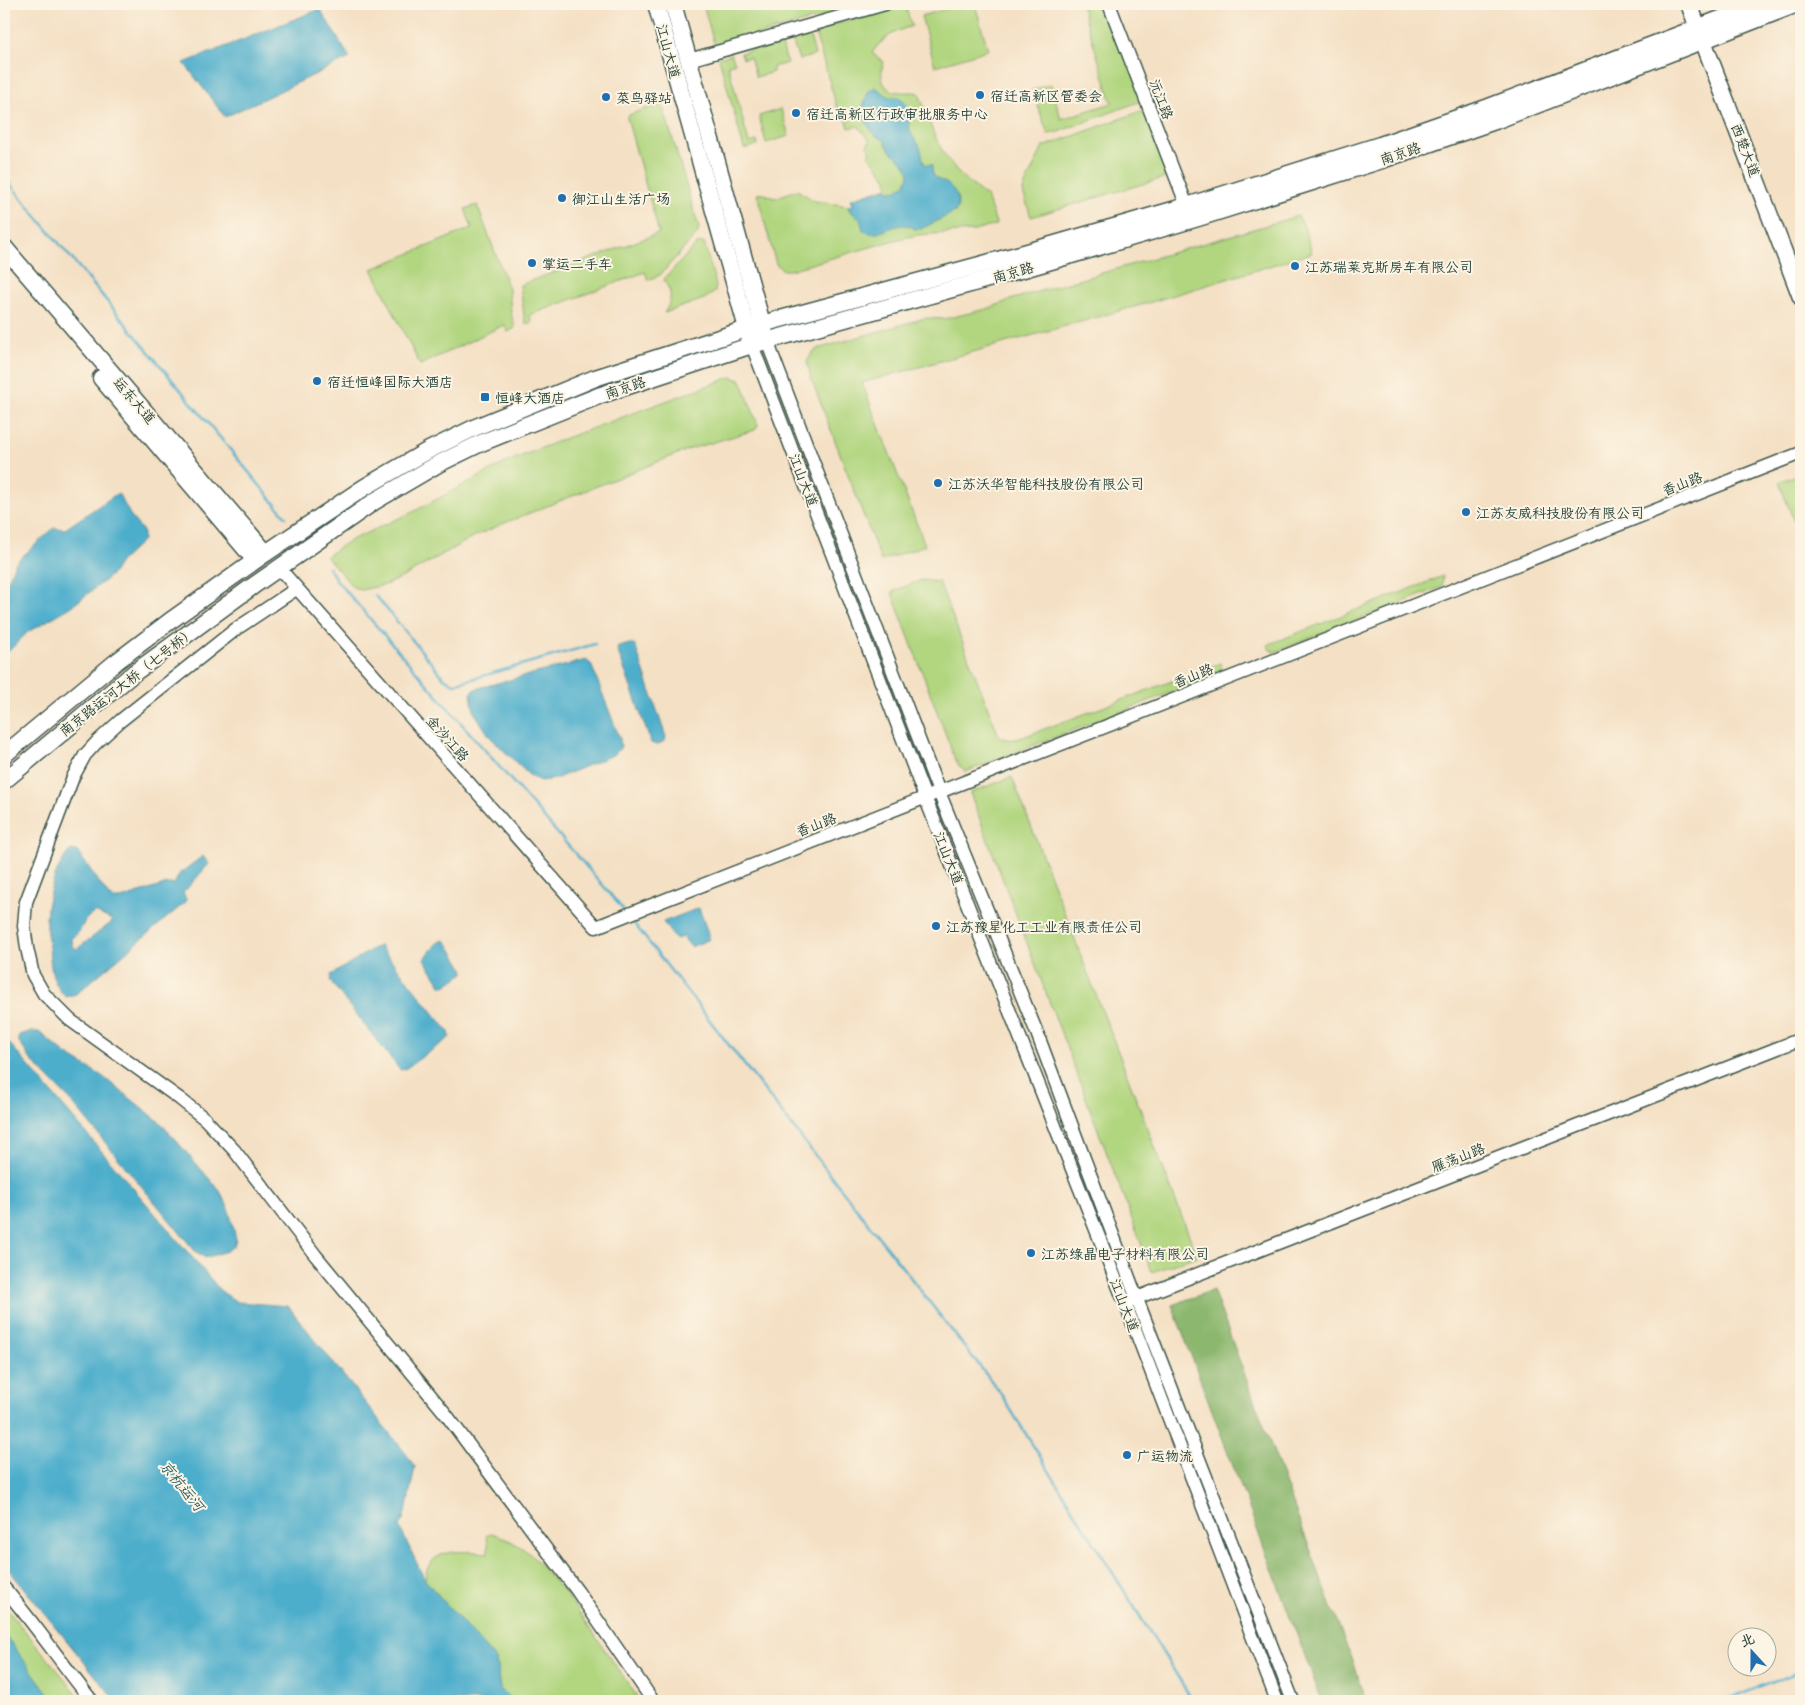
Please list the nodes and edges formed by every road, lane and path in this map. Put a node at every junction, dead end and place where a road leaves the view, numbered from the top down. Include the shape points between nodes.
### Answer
1 (656, 4) edge
2 (673, 4) edge
3 (885, 4) edge
4 (1109, 4) edge
5 (1689, 4) edge
6 (1760, 4) edge
7 (1797, 4) edge
8 (1701, 34) junction
9 (689, 60) junction
10 (1188, 206) junction
11 (4, 247) edge
12 (4, 262) edge
13 (1801, 297) edge
14 (762, 324) junction
15 (746, 329) junction
16 (759, 343) junction
17 (1801, 453) edge
18 (261, 557) junction
19 (279, 568) junction
20 (239, 572) joint
21 (253, 586) joint
22 (296, 589) junction
23 (4, 756) edge
24 (4, 780) edge
25 (939, 792) junction
26 (925, 797) junction
27 (596, 927) joint
28 (1801, 1039) edge
29 (1131, 1301) junction
30 (4, 1588) edge
31 (92, 1701) edge
32 (653, 1701) edge
33 (1277, 1701) edge
34 (1293, 1701) edge

1 - 15 main road, 江山大道
2 - 9 main road, 江山大道
3 - 9 street
4 - 10 street, 沅江路
5 - 8 main road, 西楚大道
6 - 8 main road, 南京路
7 - 8 main road, 南京路
8 - 10 main road, 南京路 via 1380,145
8 - 13 main road, 西楚大道
8 - 16 main road, 南京路 via 1495,121 1382,160 1027,268
9 - 14 main road, 江山大道
10 - 14 main road, 南京路
11 - 18 main road, 运东大道
12 - 18 main road, 运东大道
14 - 15 main road, 南京路
14 - 16 main road, 江山大道
15 - 16 main road, 江山大道
15 - 18 main road, 南京路 via 595,378 476,426 365,487
16 - 19 main road, 南京路 via 601,394 481,443 375,501
16 - 25 street, 江山大道
16 - 26 street, 江山大道
17 - 25 street, 香山路
18 - 20 main road, 南京路
19 - 21 main road, 南京路
19 - 22 street, 金沙江路
20 - 23 main road, 南京路运河大桥（七号桥） via 132,650
21 - 24 main road, 南京路运河大桥（七号桥） via 134,673
22 - 27 street, 金沙江路
22 - 32 street via 236,629 120,721 86,755 73,777 26,902 24,926 33,975 44,994 70,1020 180,1099 205,1119 234,1150 445,1413 578,1592
25 - 26 street, 香山路
25 - 29 street, 江山大道 via 1036,1033
26 - 27 street, 香山路
26 - 29 street, 江山大道
28 - 29 street, 雁荡山路
29 - 33 street, 江山大道
29 - 34 street, 江山大道
30 - 31 street

